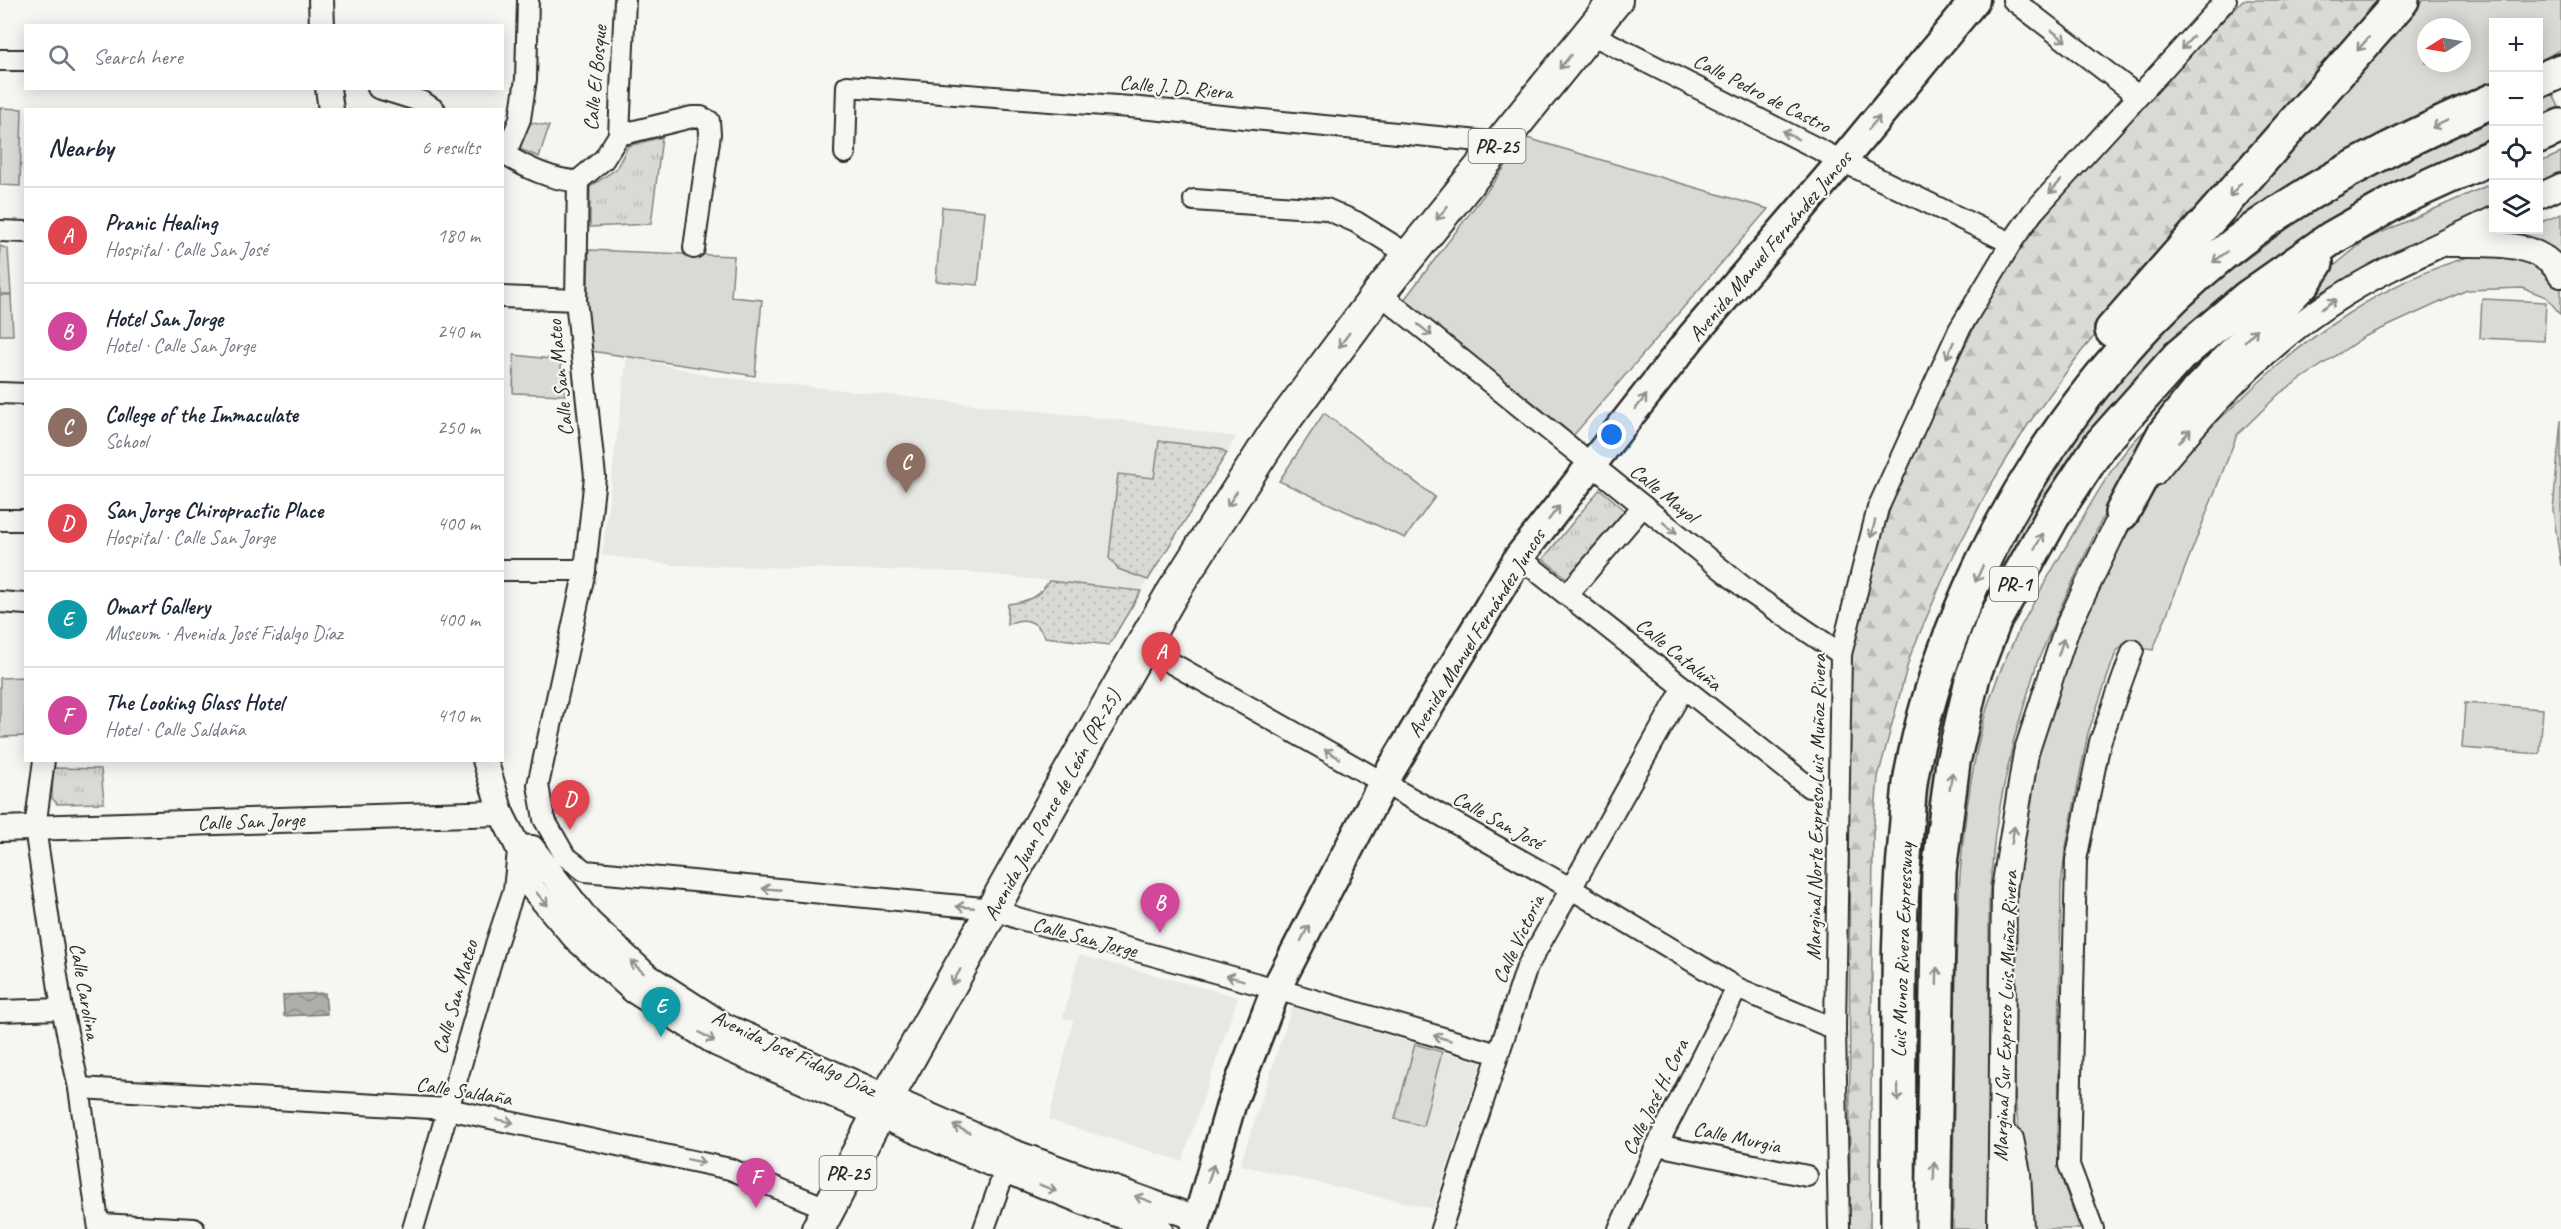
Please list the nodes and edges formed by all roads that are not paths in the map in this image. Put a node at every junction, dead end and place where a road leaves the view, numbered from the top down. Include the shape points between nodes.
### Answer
1 (321, 0) edge
2 (528, 0) edge
3 (625, 0) edge
4 (1616, 0) edge
5 (1975, 0) edge
6 (2013, 0) edge
7 (2226, 0) edge
8 (2402, 0) edge
9 (322, 24) edge
10 (1588, 33) junction
11 (0, 60) edge
12 (24, 60) edge
13 (328, 90) edge
14 (384, 90) edge
15 (2138, 96) junction
16 (2489, 102) edge
17 (331, 108) edge
18 (432, 108) edge
19 (619, 135) junction
20 (1500, 142) junction
21 (845, 153) dead end
22 (504, 154) edge
23 (2489, 158) edge
24 (1842, 161) junction
25 (578, 181) junction
26 (2561, 186) edge
27 (2543, 195) edge
28 (1194, 200) dead end
29 (2489, 221) edge
30 (0, 231) edge
31 (24, 238) edge
32 (2332, 238) junction
33 (2011, 243) junction
34 (2444, 244) junction
35 (694, 248) dead end
36 (1408, 255) junction
37 (2561, 275) edge
38 (1379, 293) junction
39 (504, 297) edge
40 (576, 300) junction
41 (0, 393) edge
42 (24, 394) edge
43 (1592, 464) junction
44 (2024, 484) junction
45 (1643, 506) junction
46 (2122, 513) junction
47 (24, 519) edge
48 (0, 520) edge
49 (1519, 557) junction
50 (504, 570) edge
51 (585, 570) junction
52 (1568, 594) junction
53 (0, 602) edge
54 (24, 604) edge
55 (1141, 646) junction
56 (2133, 650) dead end
57 (1841, 654) junction
58 (1683, 689) junction
59 (44, 762) edge
60 (486, 762) edge
61 (1383, 783) junction
62 (1809, 787) dead end
63 (501, 813) junction
64 (544, 819) joint
65 (35, 828) junction
66 (0, 829) edge
67 (518, 847) junction
68 (1570, 888) junction
69 (994, 909) junction
70 (1737, 988) junction
71 (1276, 989) junction
72 (62, 1009) junction
73 (0, 1011) edge
74 (1835, 1029) junction
75 (1498, 1054) junction
76 (79, 1088) junction
77 (2001, 1099) junction
78 (883, 1106) junction
79 (448, 1109) junction
80 (1657, 1145) junction
81 (1005, 1170) junction
82 (1807, 1176) dead end
83 (824, 1219) edge
84 (1196, 1224) edge
85 (100, 1227) edge
86 (194, 1229) edge
87 (413, 1229) edge
88 (984, 1229) edge
89 (1160, 1229) edge
90 (1441, 1229) edge
91 (1619, 1229) edge
92 (1839, 1229) edge
93 (1898, 1229) edge
94 (1933, 1229) edge
95 (2000, 1229) edge
96 (2021, 1229) edge
97 (2092, 1229) edge

1 - 9 street
2 - 22 street via 526,79 520,118
3 - 19 street, Calle El Bosque
4 - 10 main road, PR-25
24 -> 5 main road, Avenida Manuel Fernández Juncos
6 -> 15 street
7 -> 15 street, Marginal Norte Expreso Luis Muñoz Rivera
8 -> 44 highway via 2107,336 2046,415 2030,445
10 -> 20 main road, PR-25
24 -> 10 street, Calle Pedro de Castro
11 - 12 street
13 - 17 street
14 - 18 street
15 -> 33 street, Marginal Norte Expreso Luis Muñoz Rivera via 2032,212
16 -> 44 highway, Luis Munoz Rivera Expressway / PR-1 via 2354,166 2276,214 2210,264 2139,332 2097,380
19 - 25 street, Calle El Bosque via 604,159
19 - 35 street via 692,117 709,122
20 - 21 street, Calle J. D. Riera via 1130,107 847,86
20 -> 36 main road, PR-25
22 - 25 street via 564,181
23 - 32 highway, Luis Munoz Rivera Expressway / PR-1 via 2404,197
24 - 33 street, Calle Pedro de Castro
43 -> 24 main road, Avenida Manuel Fernández Juncos via 1693,335
25 - 40 street, Calle San Mateo
26 - 27 street
28 - 36 street via 1326,209 1356,222
29 - 34 street, Marginal Sur Expreso Luis Muñoz Rivera
30 - 31 street
46 -> 32 highway via 2170,425 2204,384 2305,280
94 -> 32 highway, Luis Munoz Rivera Expressway / PR-1 via 1939,872 1956,751 1973,676 1994,621 2059,507 2100,445 2141,398 2179,356 2247,298
33 -> 57 street, Marginal Norte Expreso Luis Muñoz Rivera via 1959,330 1878,508
34 - 37 street via 2514,245 2553,263
46 -> 34 street, Marginal Sur Expreso Luis Muñoz Rivera via 2198,420 2245,370 2345,293
36 - 38 main road, PR-25
38 -> 43 street, Calle Mayol
38 -> 55 main road, Avenida Juan Ponce de León (PR-25) / PR-25 via 1275,433
39 - 40 street
40 - 51 street, Calle San Mateo via 595,477
41 - 42 street
43 - 45 street, Calle Mayol
49 -> 43 main road, Avenida Manuel Fernández Juncos
44 -> 93 highway, Luis Munoz Rivera Expressway / PR-1 via 1958,618 1932,689 1911,778 1900,900
45 - 52 street
45 -> 57 street, Calle Mayol via 1751,593
77 -> 46 street, Marginal Sur Expreso Luis Muñoz Rivera via 2004,889 2026,753 2067,628
47 - 48 street
49 - 52 street, Calle Cataluña
49 - 61 main road, Avenida Manuel Fernández Juncos
50 - 51 street
51 - 64 street, Calle San Mateo via 538,785
52 - 58 street, Calle Cataluña
53 - 54 street
61 -> 55 street, Calle San José
55 - 69 main road, Avenida Juan Ponce de León (PR-25) / PR-25
56 - 97 street via 2100,742 2076,860 2069,1165
57 - 74 street, Marginal Norte Expreso Luis Muñoz Rivera
58 - 62 street, Calle Cataluña
58 - 68 street, Calle Victoria
59 - 65 street, Calle Carolina
60 - 63 street, Avenida José Fidalgo Díaz
61 - 68 street, Calle San José
71 -> 61 main road, Avenida Manuel Fernández Juncos
63 - 65 street, Calle San Jorge
63 - 67 street, Avenida José Fidalgo Díaz
69 -> 64 street, Calle San Jorge via 585,872 565,856
65 - 66 street, Calle San Jorge
65 - 72 street, Calle Carolina
67 - 78 street, Avenida José Fidalgo Díaz via 533,889 575,938 634,991 717,1044
67 - 79 street, Calle San Mateo via 514,890
68 - 70 street, Calle San José
68 - 75 street, Calle Victoria via 1527,967
71 -> 69 street, Calle San Jorge
69 -> 78 main road, Avenida Juan Ponce de León (PR-25) / PR-25
70 - 74 street, Calle San José
70 - 80 street, Calle José H. Cora
75 -> 71 street, Calle San Jorge
84 -> 71 main road, Avenida Manuel Fernández Juncos via 1231,1105
72 - 73 street
72 - 76 street, Calle Carolina
74 - 92 street, Marginal Norte Expreso Luis Muñoz Rivera
75 - 90 street, Calle Victoria
76 - 79 street, Calle Saldaña
76 - 85 street, Calle Carolina
77 - 95 street, Marginal Sur Expreso Luis Muñoz Rivera
77 - 96 street via 2018,1173
78 - 81 street, Avenida José Fidalgo Díaz
78 - 83 main road, PR-25
84 -> 78 street, Avenida José Fidalgo Díaz
79 -> 83 street, Calle Saldaña via 730,1169
79 - 87 street, Calle San Mateo
80 - 82 street, Calle Murgia
80 - 91 street, Calle José H. Cora
81 - 88 street
81 -> 89 street, Avenida José Fidalgo Díaz
85 - 86 street

